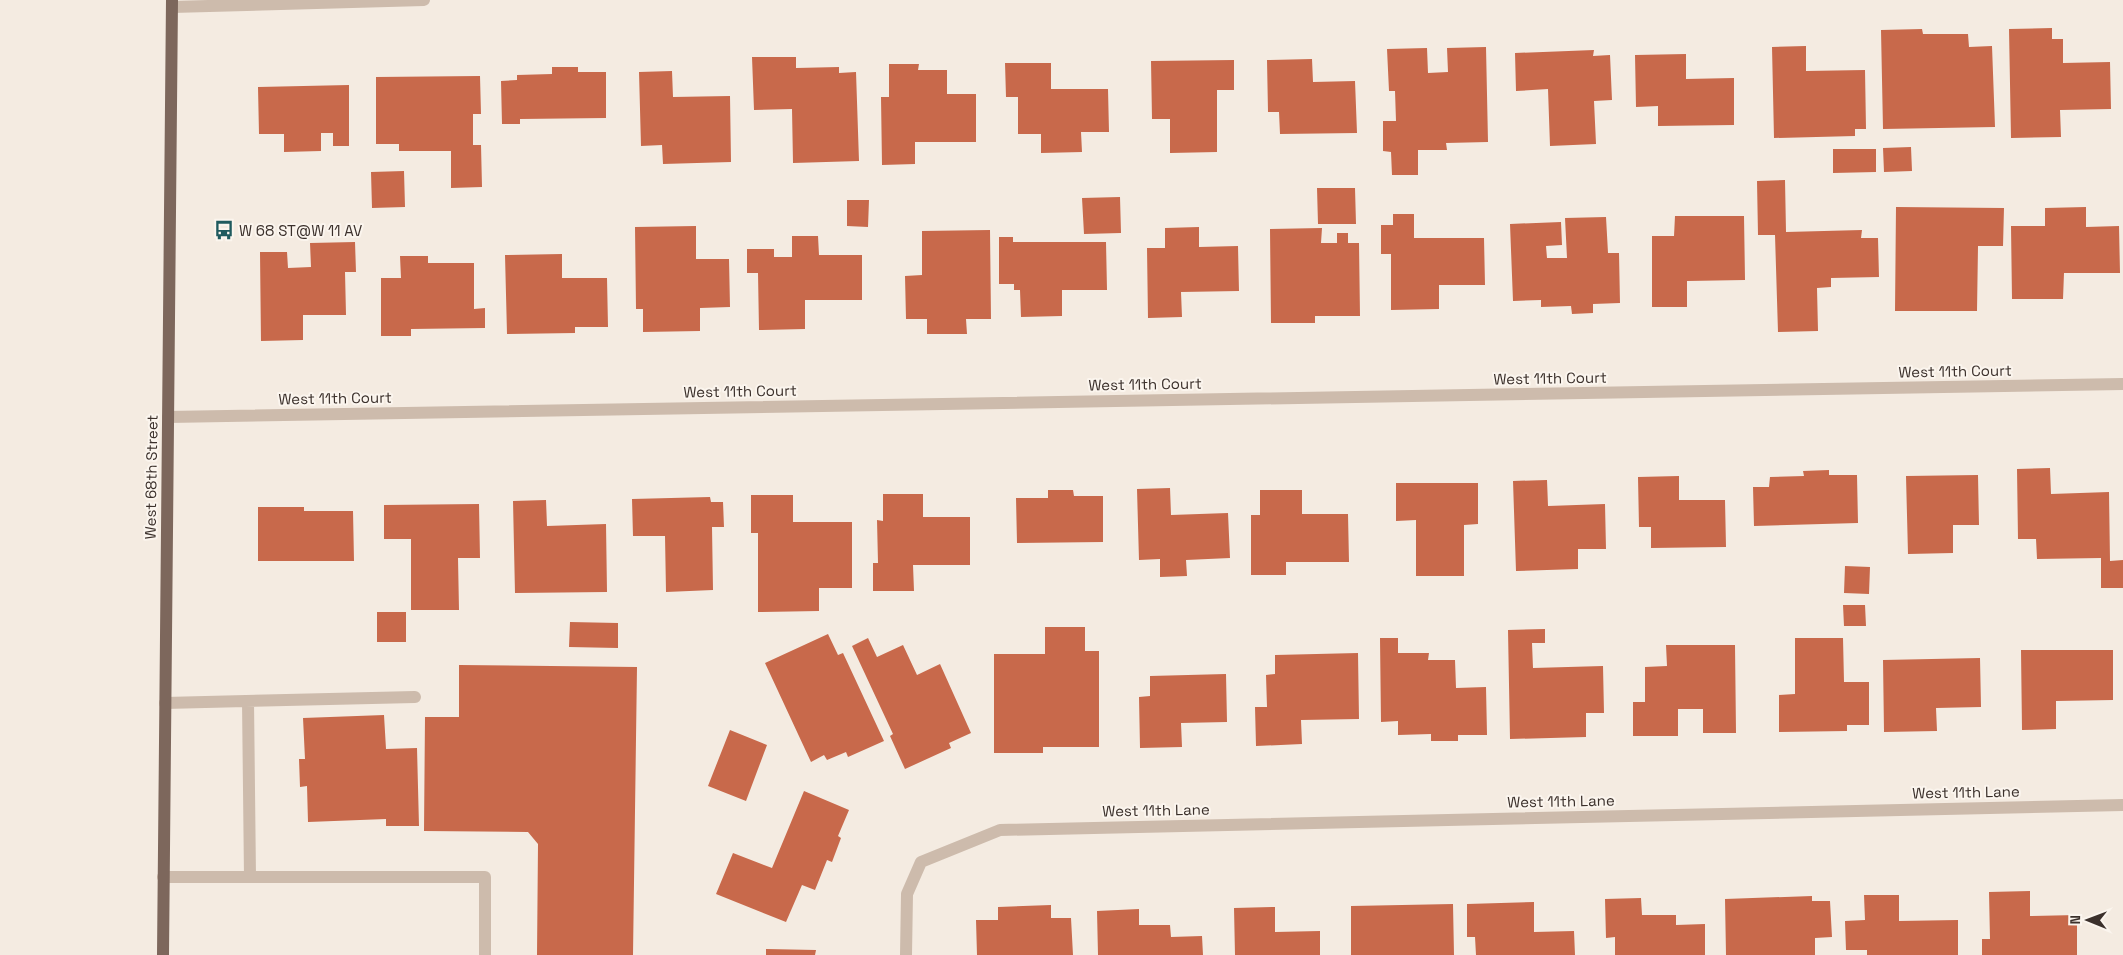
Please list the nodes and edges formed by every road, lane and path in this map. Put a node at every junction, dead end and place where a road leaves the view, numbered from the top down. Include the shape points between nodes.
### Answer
1 (424, 0) edge
2 (172, 4) edge
3 (2123, 384) edge
4 (168, 417) junction
5 (414, 696) dead end
6 (248, 701) junction
7 (165, 703) junction
8 (2123, 805) edge
9 (163, 877) junction
10 (250, 877) junction
11 (162, 955) edge
12 (485, 955) edge
13 (906, 955) edge

1 - 2 street
2 - 4 main road, West 68th Street
3 - 4 street, West 11th Court
4 - 7 main road, West 68th Street
5 - 6 street
6 - 7 street
6 - 10 street
7 - 9 main road, West 68th Street
8 - 13 street, West 11th Lane via 1000,830 921,862 906,894
9 - 10 street
9 - 11 main road, West 68th Street
10 - 12 street via 485,877

